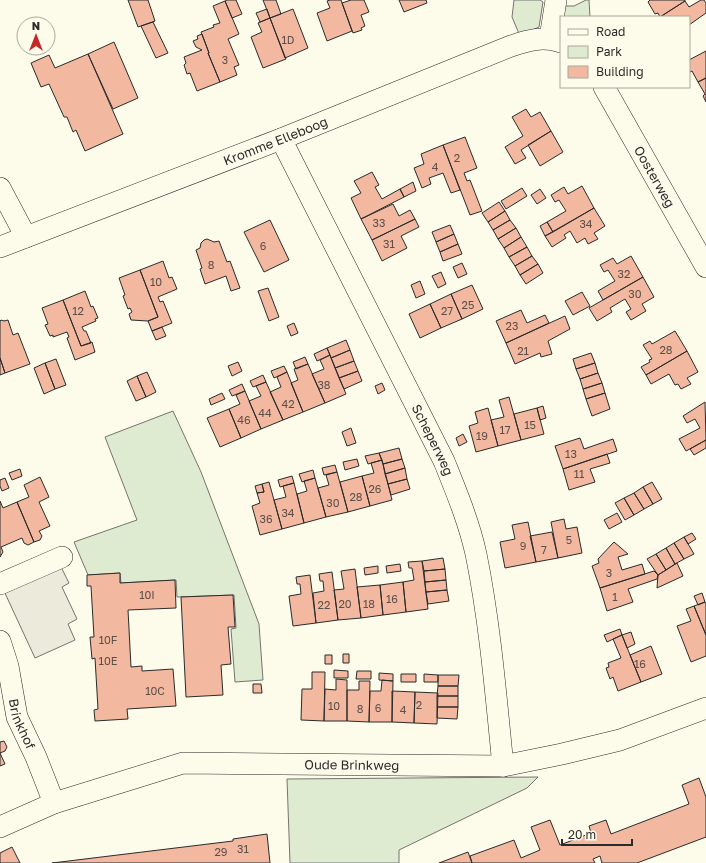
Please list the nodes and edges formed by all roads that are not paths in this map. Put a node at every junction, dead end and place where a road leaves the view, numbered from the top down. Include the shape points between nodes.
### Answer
1 (556, 0) edge
2 (556, 40) edge
3 (605, 88) edge
4 (281, 139) junction
5 (0, 188) edge
6 (26, 237) junction
7 (0, 247) edge
8 (706, 267) edge
9 (62, 557) dead end
10 (0, 584) edge
11 (0, 641) edge
12 (706, 708) edge
13 (503, 766) junction
14 (54, 803) junction
15 (0, 827) edge

1 - 2 street
2 - 4 street, Kromme Elleboog via 531,40 511,46
3 - 8 street, Oosterweg
4 - 6 street, Kromme Elleboog
4 - 13 street, Scheperweg via 444,461 463,509 476,553 488,627
5 - 6 street
6 - 7 street, Kromme Elleboog
9 - 10 street
11 - 14 street, Brinkhof via 8,666 17,717
12 - 13 street, Oude Brinkweg via 620,740
13 - 14 street, Oude Brinkweg via 182,763
14 - 15 street, Oude Brinkweg

